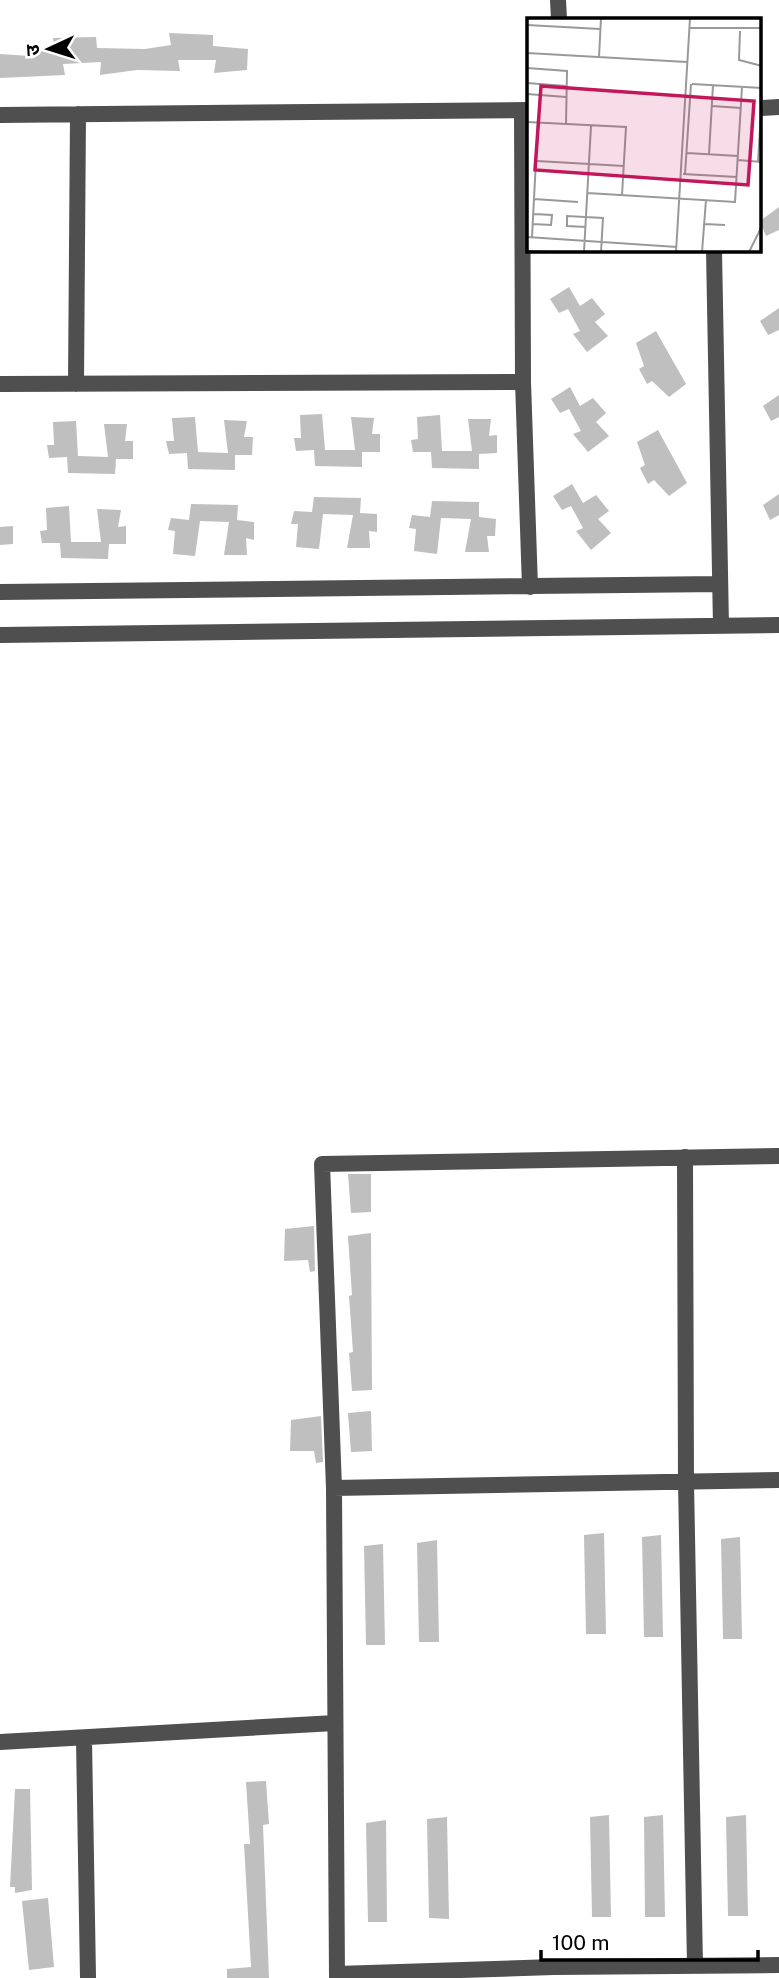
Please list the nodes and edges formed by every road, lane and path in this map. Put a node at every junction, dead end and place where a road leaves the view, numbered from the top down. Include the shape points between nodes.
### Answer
1 (558, 0) edge
2 (559, 18) edge
3 (525, 110) edge
4 (78, 114) junction
5 (0, 115) edge
6 (714, 252) edge
7 (523, 382) junction
8 (0, 384) edge
9 (76, 384) junction
10 (720, 584) junction
11 (530, 587) junction
12 (0, 592) edge
13 (779, 625) edge
14 (721, 626) junction
15 (0, 635) edge
16 (779, 1156) edge
17 (685, 1157) junction
18 (779, 1480) edge
19 (686, 1482) junction
20 (334, 1488) junction
21 (335, 1723) junction
22 (84, 1739) junction
23 (0, 1742) edge
24 (695, 1965) junction
25 (779, 1965) edge
26 (337, 1976) edge
27 (88, 1978) edge

1 - 2 street
3 - 4 street
3 - 7 street
4 - 5 street
4 - 9 street
6 - 10 street
7 - 9 street
7 - 11 street
8 - 9 street
10 - 11 street
10 - 14 street
11 - 12 street
13 - 14 street
14 - 15 street
16 - 17 street
17 - 19 street
17 - 20 street via 322,1164
18 - 19 street
19 - 20 street
19 - 24 street
20 - 21 street
21 - 22 street
21 - 26 street
22 - 23 street
22 - 27 street
24 - 25 street
24 - 26 street

